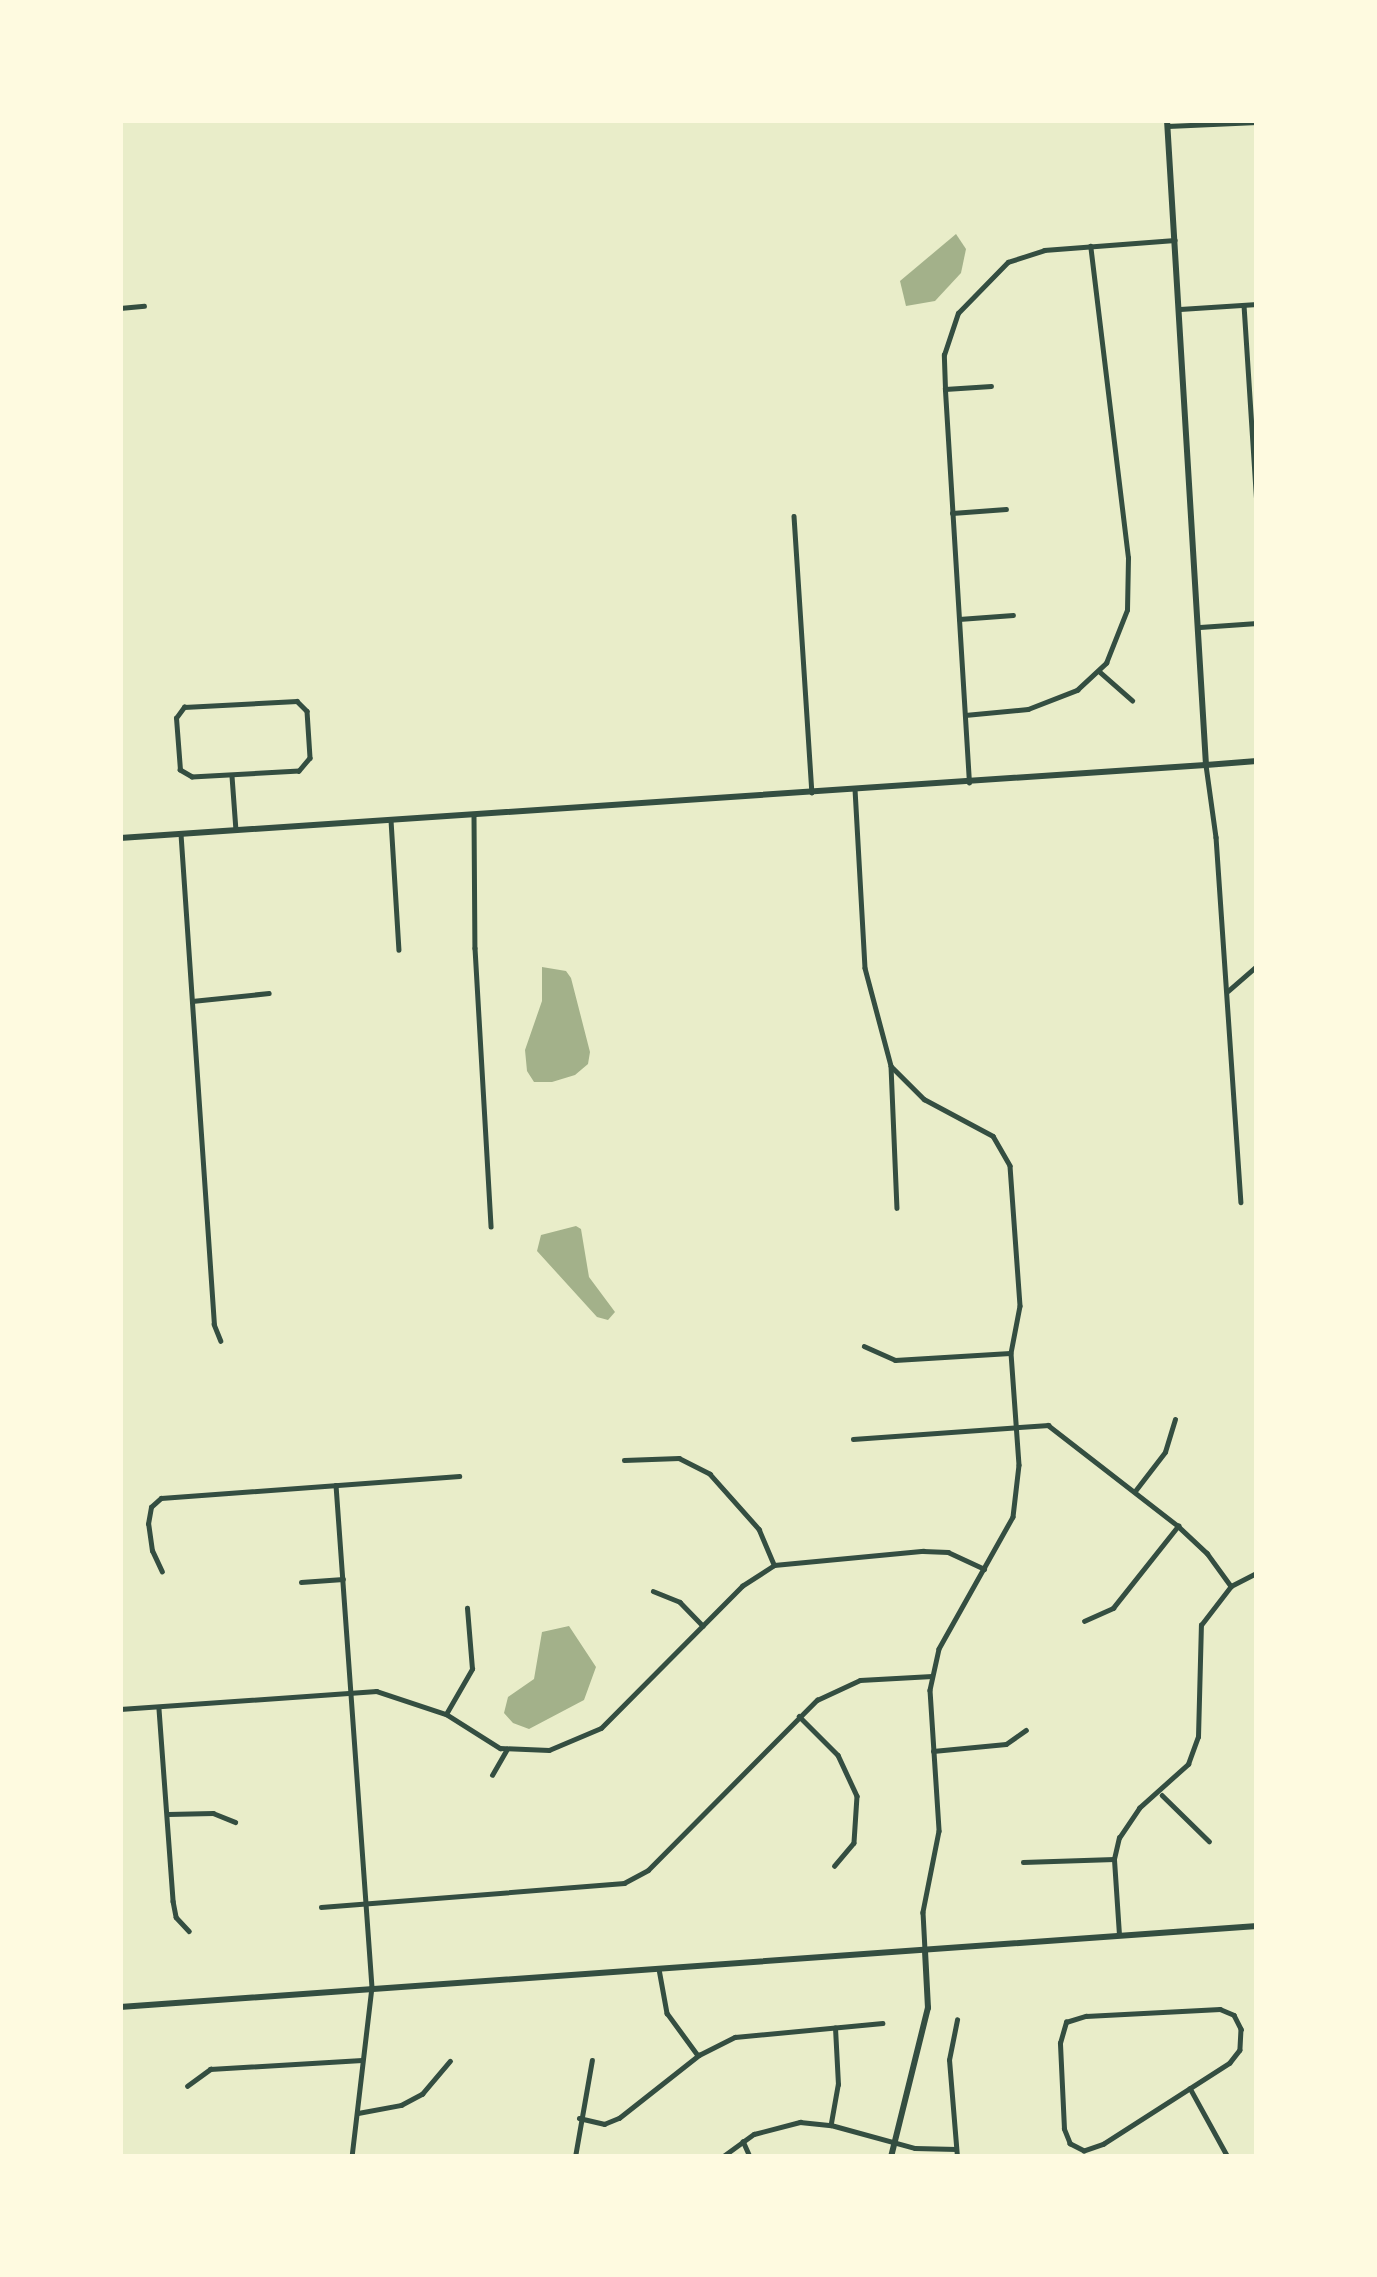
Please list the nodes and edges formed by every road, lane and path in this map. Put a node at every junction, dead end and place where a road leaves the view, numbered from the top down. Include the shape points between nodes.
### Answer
1 (1257, 122) edge
2 (1167, 123) edge
3 (1175, 239) junction
4 (1090, 246) junction
5 (1257, 304) edge
6 (1244, 305) junction
7 (144, 306) dead end
8 (120, 308) edge
9 (1180, 308) junction
10 (991, 386) dead end
11 (945, 389) junction
12 (1257, 504) edge
13 (1006, 508) dead end
14 (952, 513) junction
15 (794, 516) dead end
16 (1013, 615) dead end
17 (959, 619) junction
18 (1257, 623) edge
19 (1199, 627) junction
20 (1100, 672) junction
21 (1132, 700) dead end
22 (965, 715) junction
23 (1257, 761) edge
24 (1206, 764) junction
25 (232, 776) junction
26 (969, 783) junction
27 (855, 789) junction
28 (812, 792) junction
29 (474, 815) junction
30 (391, 820) junction
31 (236, 830) junction
32 (181, 834) junction
33 (120, 838) edge
34 (399, 950) dead end
35 (1257, 966) edge
36 (1228, 991) junction
37 (269, 994) dead end
38 (192, 1001) junction
39 (891, 1066) junction
40 (1241, 1202) dead end
41 (896, 1208) dead end
42 (491, 1227) dead end
43 (221, 1341) dead end
44 (864, 1346) dead end
45 (1011, 1353) junction
46 (1175, 1419) dead end
47 (1016, 1426) junction
48 (853, 1438) dead end
49 (624, 1460) dead end
50 (460, 1476) dead end
51 (336, 1485) junction
52 (1135, 1491) junction
53 (1178, 1526) junction
54 (774, 1564) junction
55 (985, 1569) junction
56 (162, 1572) dead end
57 (1257, 1573) edge
58 (343, 1579) junction
59 (302, 1582) dead end
60 (1231, 1586) junction
61 (653, 1591) dead end
62 (467, 1608) dead end
63 (1084, 1621) dead end
64 (703, 1626) junction
65 (932, 1676) junction
66 (351, 1691) junction
67 (159, 1706) junction
68 (120, 1709) edge
69 (446, 1714) junction
70 (799, 1716) junction
71 (1026, 1730) dead end
72 (507, 1749) junction
73 (933, 1751) junction
74 (492, 1775) dead end
75 (1160, 1793) junction
76 (168, 1814) junction
77 (235, 1822) dead end
78 (1209, 1841) dead end
79 (1114, 1859) junction
80 (1023, 1862) dead end
81 (835, 1866) dead end
82 (365, 1904) junction
83 (321, 1907) dead end
84 (1257, 1926) edge
85 (188, 1931) dead end
86 (1119, 1935) junction
87 (925, 1949) junction
88 (658, 1969) junction
89 (372, 1988) junction
90 (120, 2006) edge
91 (957, 2020) dead end
92 (882, 2024) dead end
93 (835, 2027) junction
94 (698, 2055) junction
95 (362, 2060) junction
96 (592, 2060) dead end
97 (450, 2061) dead end
98 (187, 2086) dead end
99 (1190, 2088) junction
100 (358, 2113) junction
101 (579, 2118) junction
102 (831, 2125) junction
103 (743, 2141) junction
104 (895, 2141) junction
105 (956, 2153) edge
106 (352, 2157) edge
107 (574, 2157) edge
108 (722, 2157) edge
109 (750, 2157) edge
110 (891, 2157) edge
111 (1228, 2157) edge

1 - 2 street
2 - 3 main road
3 - 4 street
3 - 9 main road
4 - 11 street via 1008,262 964,302 944,355
4 - 20 street via 1128,558 1127,610
5 - 6 street
6 - 9 street
6 - 12 street
7 - 8 street
9 - 19 main road
10 - 11 street
11 - 14 street
13 - 14 street
14 - 17 street
15 - 28 street
16 - 17 street
17 - 22 street
18 - 19 street
19 - 24 main road
20 - 21 street
20 - 22 street via 1040,706
22 - 26 street
23 - 24 main road
24 - 26 main road
24 - 36 street
25 - 25 street via 303,768 310,758 303,704 181,709 180,770
25 - 31 street
26 - 27 main road
27 - 28 main road
27 - 39 street via 865,968
28 - 29 main road
29 - 30 main road
29 - 42 street
30 - 31 main road
30 - 34 street
31 - 32 main road
32 - 33 main road
32 - 38 street
35 - 36 street
36 - 40 street
37 - 38 street
38 - 43 street
39 - 41 street
39 - 45 street via 923,1099 993,1136 1010,1166 1021,1306
44 - 45 street via 895,1360
45 - 47 street
46 - 52 street via 1172,1440
47 - 48 street
47 - 52 street via 1054,1428
47 - 55 street via 1016,1502
49 - 54 street via 679,1458 710,1474 759,1529
50 - 51 street
51 - 56 street via 161,1498 148,1524
51 - 58 street
52 - 53 street
53 - 60 street
53 - 63 street via 1113,1608
54 - 55 street via 940,1551
54 - 64 street
55 - 65 street
57 - 60 street
58 - 59 street
58 - 66 street
60 - 75 street via 1201,1625 1193,1751
61 - 64 street via 680,1602
62 - 69 street via 472,1669
64 - 72 street via 602,1727 549,1750
65 - 70 street via 860,1680
65 - 73 street
66 - 67 street
66 - 69 street via 395,1695
66 - 82 street
67 - 68 street
67 - 76 street
69 - 72 street
70 - 81 street via 838,1755 857,1796 854,1843
70 - 82 street via 648,1870 624,1882
71 - 73 street via 1006,1744
72 - 74 street
73 - 87 street via 939,1831 922,1912
75 - 78 street
75 - 79 street via 1130,1818
76 - 77 street via 213,1813
76 - 85 street via 176,1917
79 - 80 street
79 - 86 street
82 - 83 street
82 - 89 street
84 - 86 main road
86 - 87 main road
87 - 88 main road
87 - 104 main road via 928,2008
88 - 89 main road
88 - 94 street via 668,2013
89 - 90 main road
89 - 95 street
91 - 105 street via 949,2051
92 - 93 street
93 - 94 street via 747,2034
93 - 102 street
94 - 101 street via 619,2118
95 - 98 street via 210,2068
95 - 100 street
96 - 101 street
97 - 100 street via 422,2094
99 - 99 street via 1240,2050 1238,2021 1220,2008 1066,2022 1064,2129 1078,2149 1104,2144
99 - 111 street
100 - 106 street
101 - 107 street
102 - 103 street via 783,2125
102 - 104 street
103 - 108 street
103 - 109 street
104 - 105 street
104 - 110 main road

